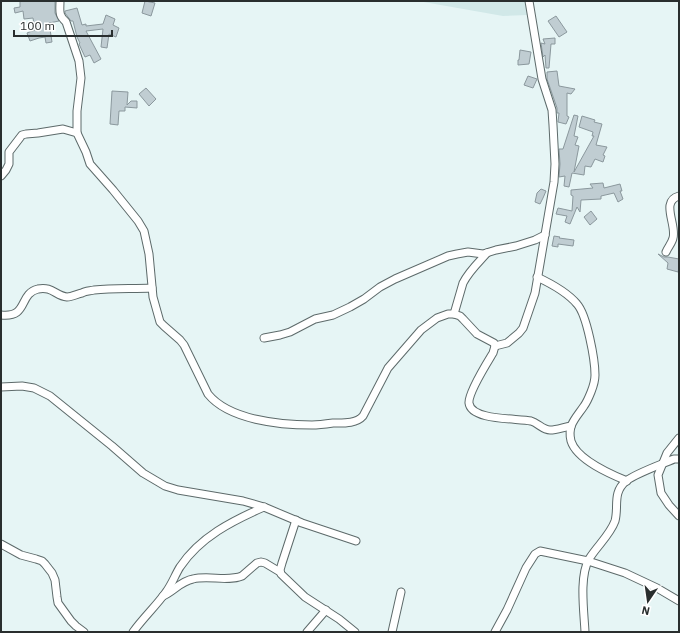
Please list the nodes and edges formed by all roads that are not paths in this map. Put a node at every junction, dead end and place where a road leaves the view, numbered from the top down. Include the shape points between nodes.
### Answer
1 (60, 1) edge
2 (529, 1) edge
3 (77, 133) junction
4 (1, 176) edge
5 (679, 196) edge
6 (545, 236) junction
7 (666, 252) dead end
8 (487, 253) junction
9 (537, 277) junction
10 (152, 288) junction
11 (454, 314) junction
12 (1, 315) edge
13 (264, 338) dead end
14 (495, 346) junction
15 (1, 387) edge
16 (571, 426) junction
17 (679, 438) edge
18 (679, 459) edge
19 (662, 464) junction
20 (627, 481) junction
21 (264, 507) junction
22 (679, 516) edge
23 (296, 520) junction
24 (356, 541) dead end
25 (1, 544) edge
26 (588, 561) junction
27 (280, 572) junction
28 (401, 592) dead end
29 (163, 596) junction
30 (679, 601) edge
31 (326, 610) junction
32 (84, 632) edge
33 (133, 632) edge
34 (307, 632) edge
35 (355, 632) edge
36 (392, 632) edge
37 (494, 632) edge
38 (585, 632) edge

1 - 3 street via 60,14 66,22 79,61 81,78
2 - 6 street via 542,79 552,110 555,164
3 - 4 street via 63,129 22,135 9,152 9,164
3 - 10 street via 90,164 138,220 144,231
5 - 7 street via 669,204 674,233
6 - 8 street
6 - 9 street
8 - 11 street via 469,272 463,283
8 - 13 street via 468,252 448,256 395,279 350,307 315,319 290,332
9 - 14 street via 535,293 521,331 507,343
9 - 16 street via 572,298 581,309 587,326 595,375 586,404
10 - 11 street via 160,322 184,345 212,399 239,415 297,425 360,419 388,368 421,330 437,318
10 - 12 street via 94,290 67,297 44,288 38,289 29,294 18,312 13,315
11 - 14 street
14 - 16 street via 470,396 470,406 482,415 529,421 549,430
15 - 21 street via 34,388 50,396 143,473 165,486
16 - 20 street via 572,443 582,456 604,471
17 - 19 street
18 - 19 street
19 - 20 street
19 - 22 street via 658,475 661,492
20 - 26 street via 616,497 617,511 614,522
21 - 23 street
21 - 29 street via 218,530 204,541 188,556
23 - 24 street
23 - 27 street
25 - 32 street via 45,564 55,580 58,603 71,621
26 - 30 street via 626,573
26 - 37 street via 542,551 536,553
26 - 38 street via 583,587
27 - 29 street via 264,562 258,563 240,577 188,580
27 - 31 street via 305,597
28 - 36 street
29 - 33 street
31 - 34 street
31 - 35 street

